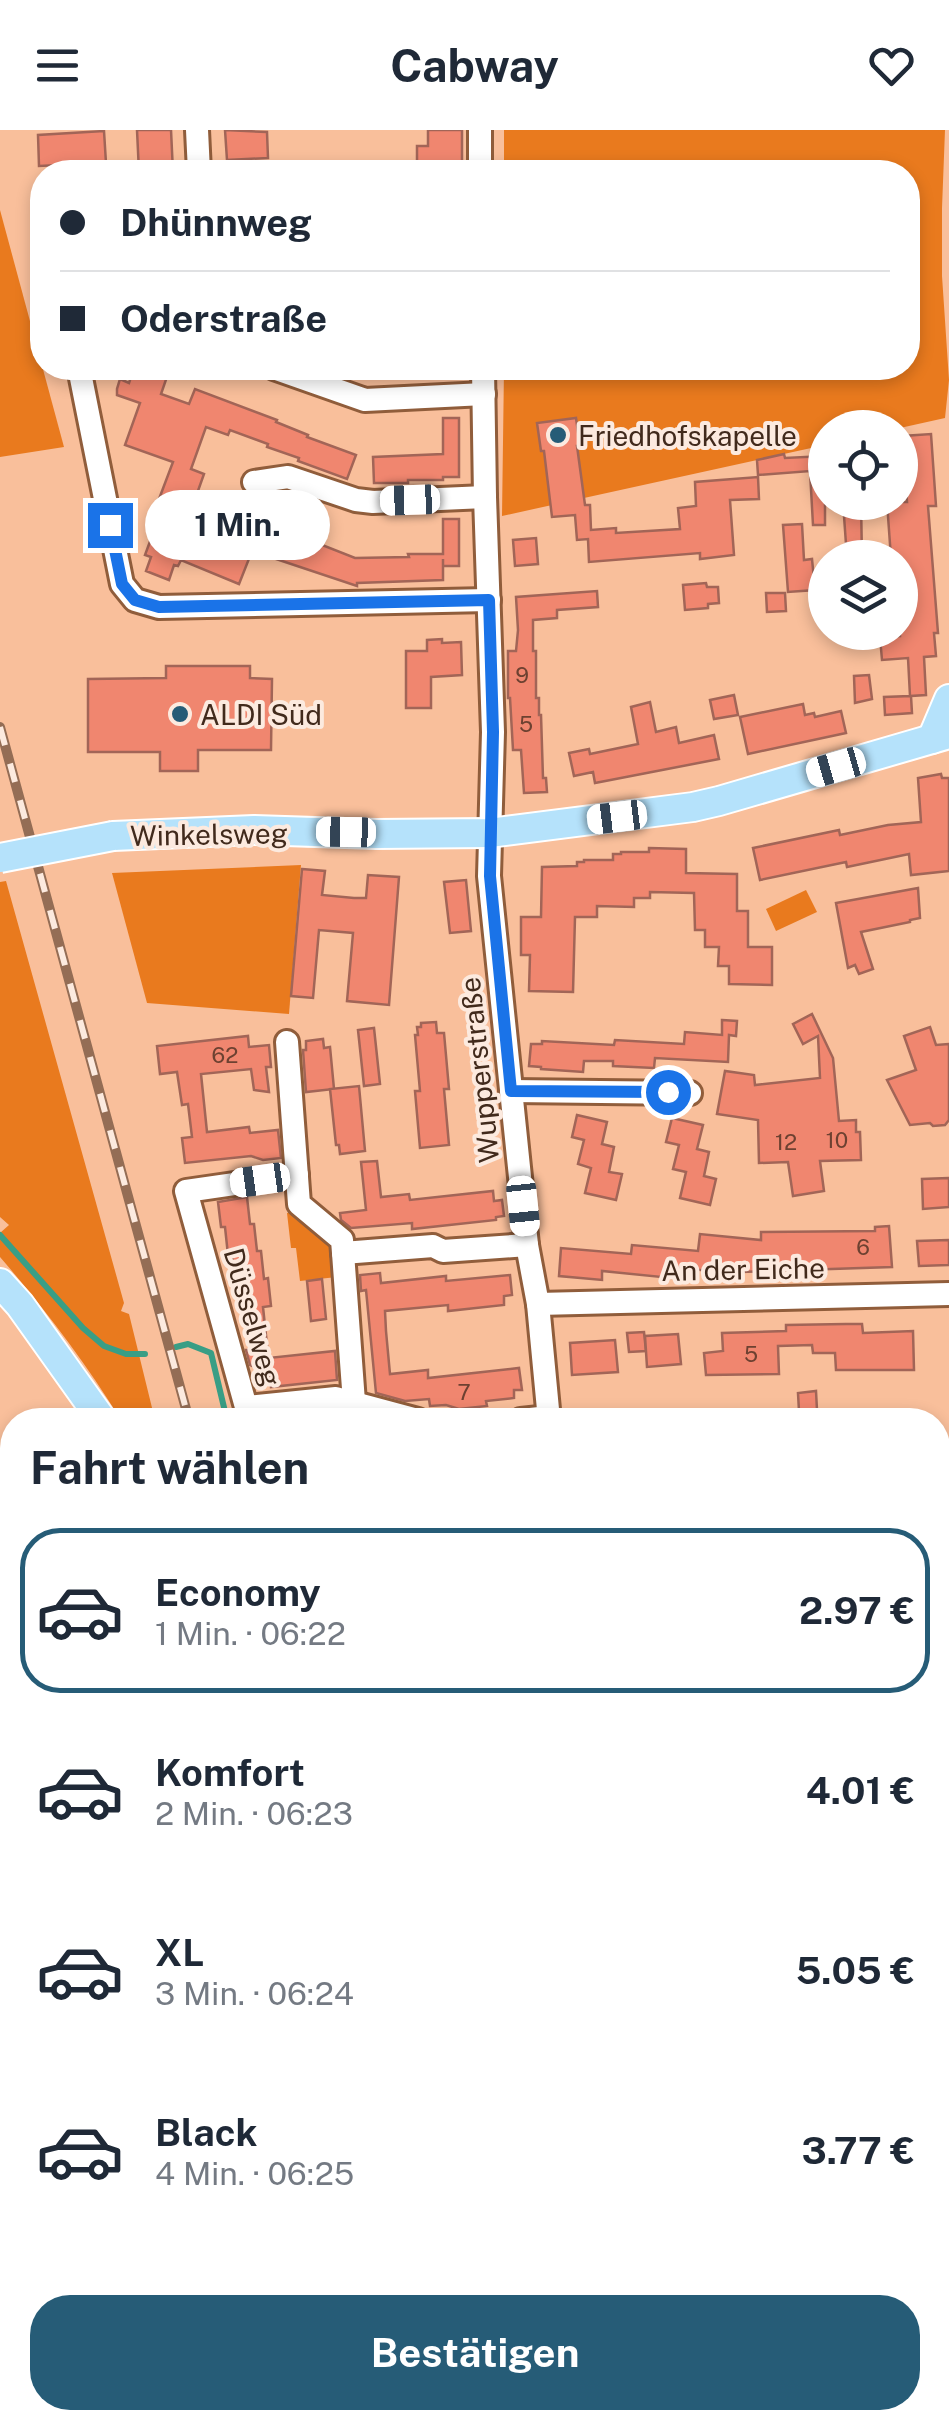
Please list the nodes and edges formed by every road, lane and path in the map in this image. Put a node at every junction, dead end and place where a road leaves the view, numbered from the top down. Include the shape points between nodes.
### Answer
1 (197, 130) edge
2 (480, 130) edge
3 (198, 160) edge
4 (480, 160) edge
5 (82, 380) edge
6 (308, 380) edge
7 (483, 380) edge
8 (484, 394) junction
9 (254, 482) dead end
10 (485, 497) junction
11 (489, 600) junction
12 (949, 699) edge
13 (943, 741) edge
14 (489, 833) junction
15 (0, 858) edge
16 (287, 1042) dead end
17 (511, 1091) junction
18 (690, 1093) dead end
19 (297, 1175) junction
20 (527, 1245) junction
21 (343, 1253) junction
22 (0, 1283) edge
23 (949, 1294) edge
24 (538, 1304) junction
25 (354, 1402) junction
26 (93, 1408) edge
27 (375, 1408) edge
28 (548, 1408) edge

1 - 3 street
2 - 4 street
5 - 11 street via 122,584 135,600 159,607
6 - 8 street via 365,400
7 - 8 street, Wupperstraße
8 - 10 street, Wupperstraße
9 - 10 street via 288,477 374,502
10 - 11 street, Wupperstraße
11 - 14 street, Wupperstraße
12 - 13 main road
13 - 14 main road, Winkelsweg via 692,807
14 - 15 main road, Winkelsweg, bridge via 113,836
14 - 17 street, Wupperstraße
16 - 19 street
17 - 18 street
17 - 20 street, Wupperstraße
19 - 21 street via 299,1204 342,1240
19 - 25 street, Düsselweg via 186,1191 246,1407
20 - 21 street
20 - 24 street, Wupperstraße
21 - 25 street
22 - 26 main road
23 - 24 street, An der Eiche
24 - 28 street, Wupperstraße
25 - 27 street, Düsselweg

